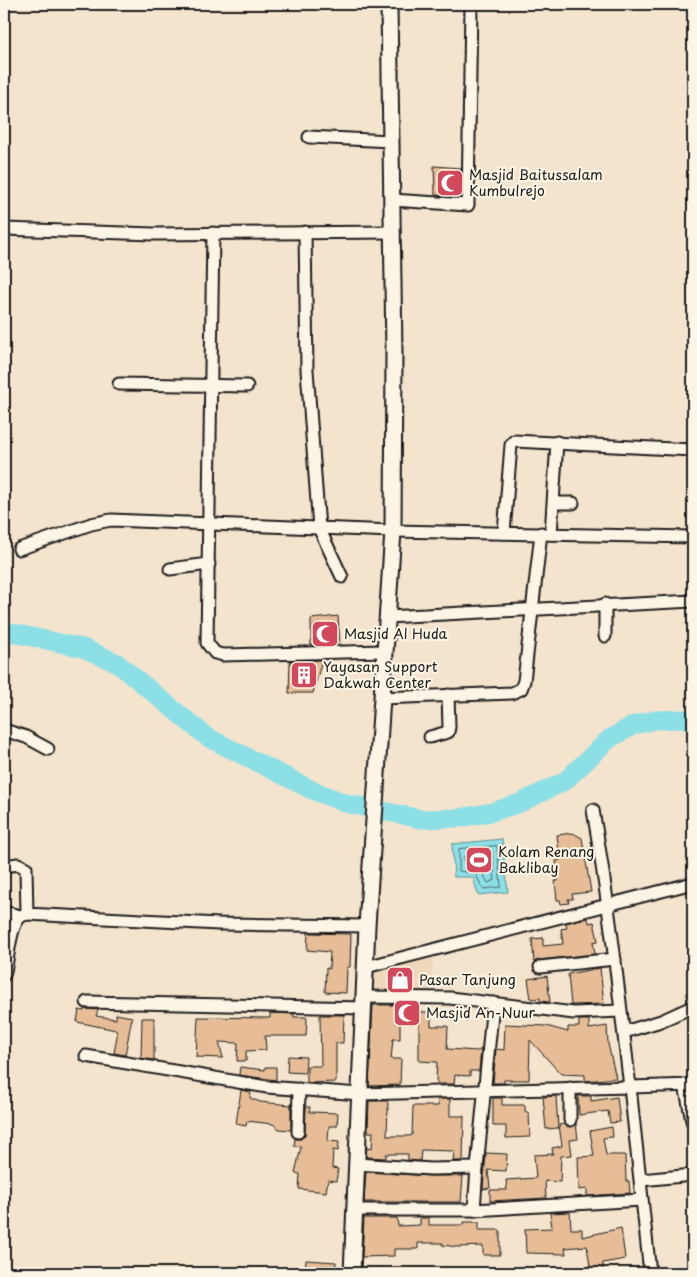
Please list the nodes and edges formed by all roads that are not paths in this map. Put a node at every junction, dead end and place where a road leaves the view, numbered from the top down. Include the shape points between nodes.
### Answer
1 (389, 4) edge
2 (471, 4) edge
3 (309, 138) dead end
4 (391, 141) junction
5 (392, 200) junction
6 (4, 229) edge
7 (304, 232) junction
8 (392, 232) junction
9 (213, 233) junction
10 (119, 384) dead end
11 (211, 384) junction
12 (246, 386) dead end
13 (557, 442) junction
14 (693, 450) edge
15 (554, 503) junction
16 (573, 503) dead end
17 (209, 524) junction
18 (320, 528) junction
19 (393, 531) junction
20 (504, 533) junction
21 (546, 534) junction
22 (693, 537) edge
23 (19, 549) dead end
24 (209, 564) junction
25 (170, 569) dead end
26 (342, 577) dead end
27 (693, 601) edge
28 (605, 604) junction
29 (533, 608) junction
30 (387, 617) junction
31 (605, 636) dead end
32 (384, 650) junction
33 (448, 695) junction
34 (381, 698) junction
35 (4, 730) edge
36 (430, 737) dead end
37 (48, 749) dead end
38 (593, 810) dead end
39 (4, 866) edge
40 (693, 883) edge
41 (610, 906) junction
42 (4, 912) edge
43 (23, 915) junction
44 (367, 926) junction
45 (615, 959) junction
46 (366, 967) junction
47 (540, 967) dead end
48 (4, 975) edge
49 (87, 1002) dead end
50 (364, 1003) junction
51 (492, 1003) junction
52 (692, 1007) edge
53 (620, 1011) junction
54 (624, 1032) junction
55 (86, 1056) dead end
56 (689, 1085) edge
57 (630, 1087) junction
58 (570, 1088) junction
59 (299, 1089) junction
60 (483, 1091) junction
61 (360, 1094) junction
62 (570, 1120) dead end
63 (692, 1121) edge
64 (298, 1132) dead end
65 (357, 1164) junction
66 (477, 1168) junction
67 (693, 1175) edge
68 (641, 1180) junction
69 (642, 1200) junction
70 (354, 1210) junction
71 (474, 1210) junction
72 (352, 1273) edge
73 (650, 1273) edge

1 - 4 main road
2 - 5 street via 468,206
3 - 4 street
4 - 5 main road
5 - 8 main road
6 - 9 street
7 - 8 street
7 - 9 street
7 - 18 street via 307,370
8 - 19 main road
9 - 11 street
10 - 11 street
11 - 12 street
11 - 17 street
13 - 14 street
13 - 15 street
13 - 20 street via 512,442
15 - 16 street
15 - 21 street
17 - 18 street
17 - 23 street via 100,521
17 - 24 street
18 - 19 street
18 - 26 street
19 - 20 street
19 - 30 main road
20 - 21 street
21 - 22 street
21 - 29 street
24 - 25 street
24 - 32 street via 206,636 215,653 261,655
27 - 28 street
28 - 29 street
28 - 31 street
29 - 30 street
29 - 33 street via 521,689 512,693
30 - 32 main road
32 - 34 main road
33 - 34 street
33 - 36 street via 448,732
34 - 44 main road
35 - 37 street
38 - 41 street
39 - 43 street via 18,864 26,868
40 - 41 street
41 - 45 street
41 - 46 street
42 - 43 street
43 - 44 street via 219,924
43 - 48 street via 16,920 12,932 10,958
44 - 46 main road
45 - 47 street
45 - 53 street
46 - 50 main road
49 - 50 street
50 - 51 street via 427,996
50 - 61 main road
51 - 53 street via 574,1013
51 - 60 street
52 - 54 street
53 - 54 street
54 - 57 street
55 - 59 street via 166,1071
56 - 57 street
56 - 63 street
57 - 58 street
57 - 68 street
58 - 60 street
58 - 62 street
59 - 61 street
59 - 64 street
60 - 61 street
60 - 66 street
61 - 65 main road
65 - 66 street via 431,1169
65 - 70 main road
66 - 71 street
67 - 68 street
68 - 69 street
69 - 71 street
69 - 73 street
70 - 71 street
70 - 72 main road

